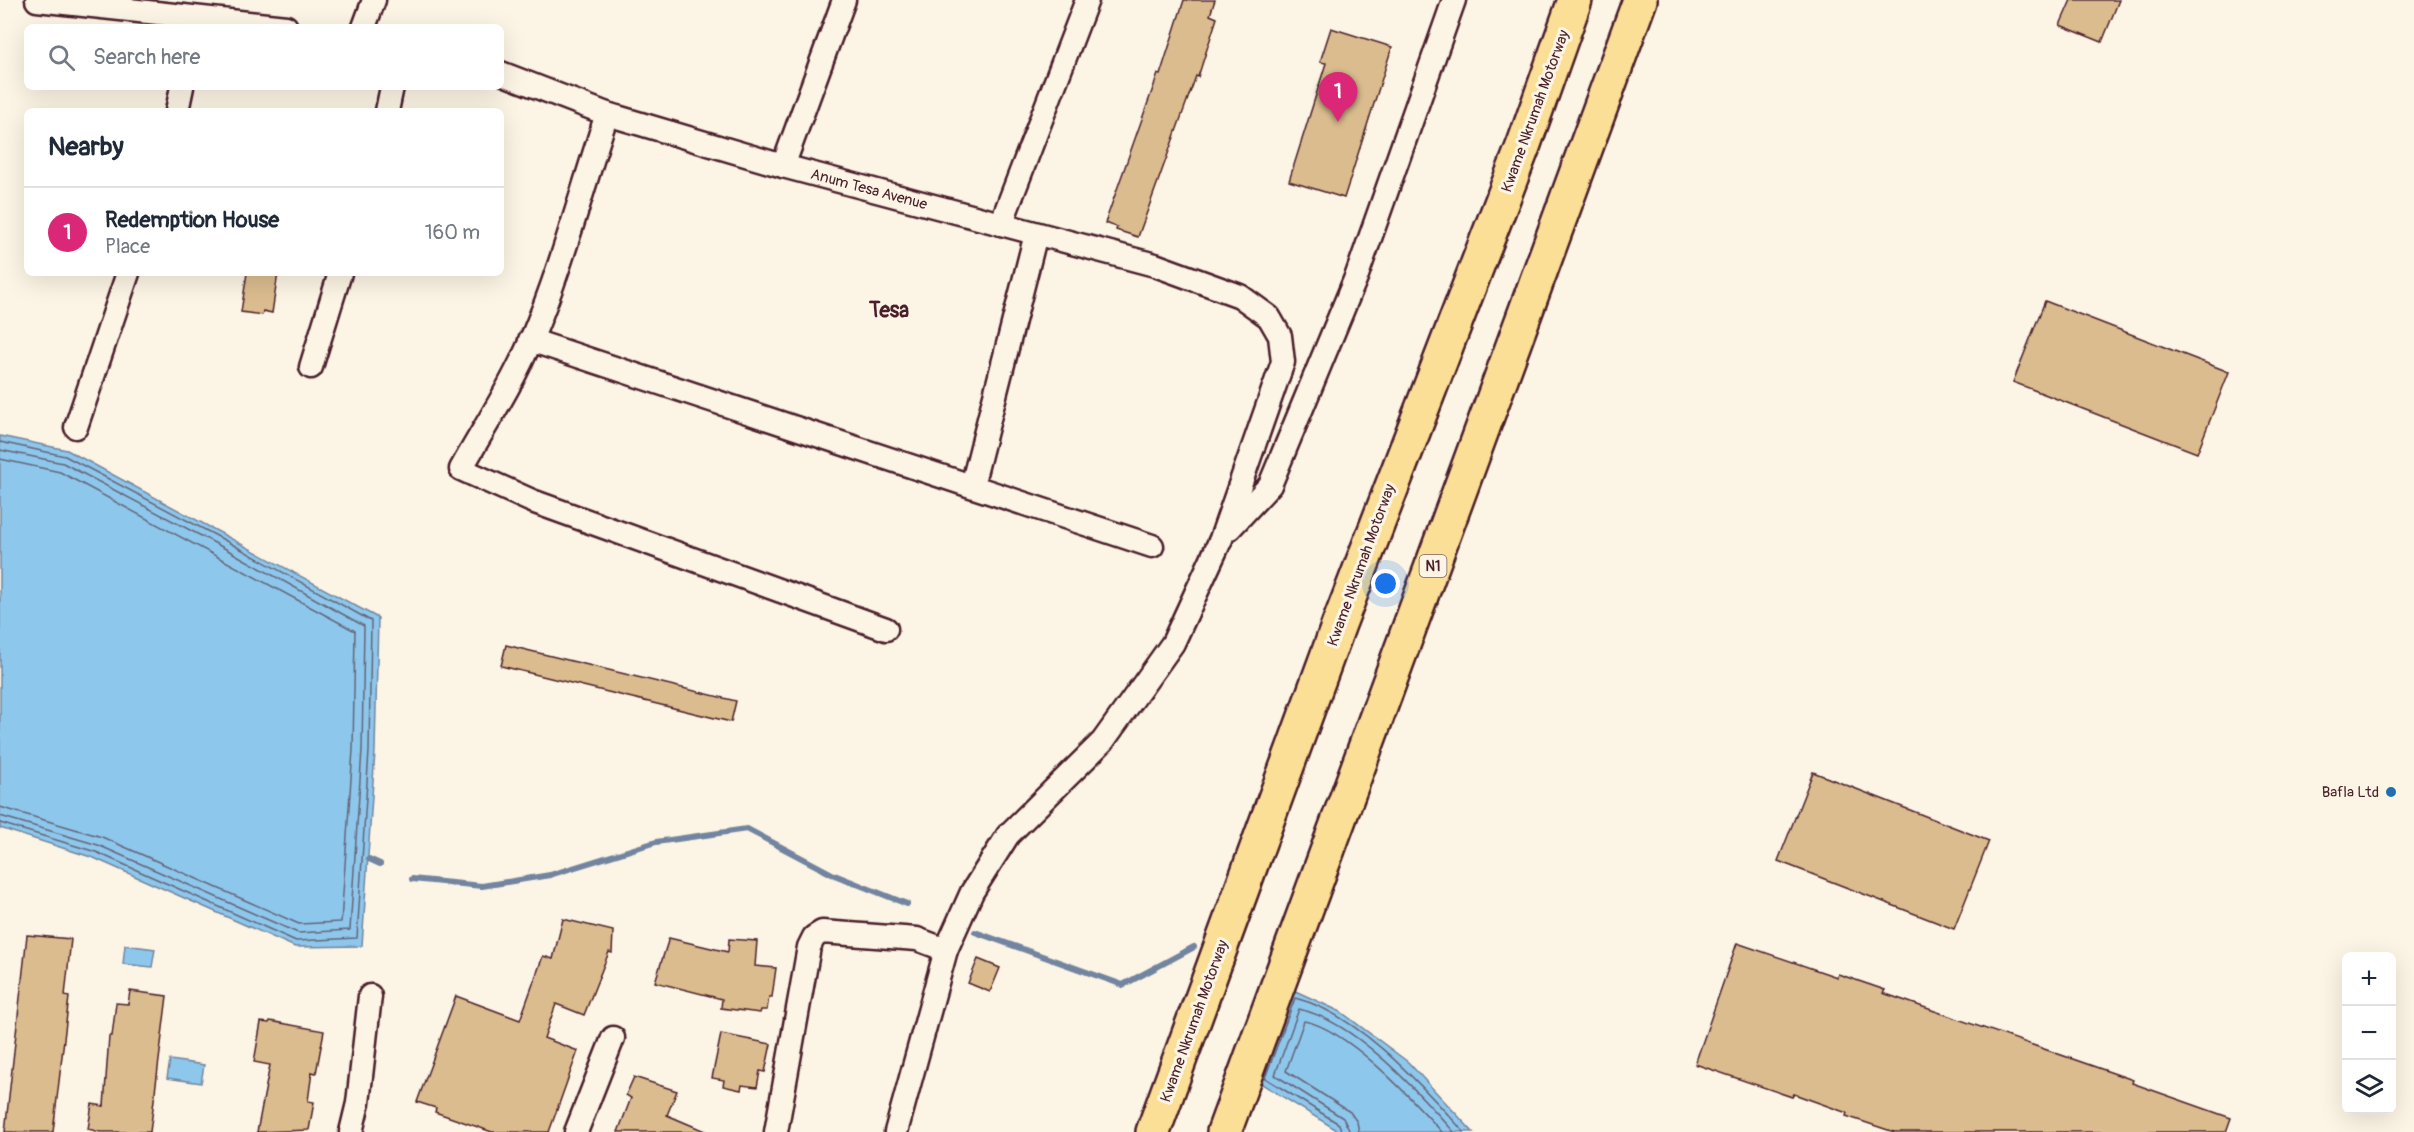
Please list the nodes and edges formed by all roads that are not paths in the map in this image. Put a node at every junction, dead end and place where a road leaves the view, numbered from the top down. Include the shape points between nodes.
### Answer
1 (37, 0) edge
2 (374, 0) edge
3 (844, 0) edge
4 (1088, 0) edge
5 (1455, 0) edge
6 (1575, 0) edge
7 (1640, 0) edge
8 (90, 3) edge
9 (197, 23) edge
10 (219, 24) edge
11 (365, 24) edge
12 (504, 74) edge
13 (181, 90) edge
14 (391, 90) edge
15 (178, 108) edge
16 (388, 108) edge
17 (607, 114) junction
18 (783, 165) junction
19 (1001, 224) junction
20 (1036, 234) junction
21 (127, 276) edge
22 (339, 276) edge
23 (530, 340) junction
24 (311, 367) dead end
25 (76, 427) dead end
26 (972, 486) junction
27 (1221, 538) junction
28 (1152, 546) dead end
29 (886, 629) dead end
30 (946, 950) junction
31 (370, 996) dead end
32 (613, 1038) dead end
33 (351, 1132) edge
34 (576, 1132) edge
35 (776, 1132) edge
36 (896, 1132) edge
37 (1153, 1132) edge
38 (1224, 1132) edge

1 - 8 street
2 - 11 street
3 - 18 street
4 - 19 street
5 - 27 street via 1357,275 1270,485
6 - 37 highway, Kwame Nkrumah Motorway
7 - 38 highway, N1
8 - 9 street
9 - 10 street
12 - 17 street, Anum Tesa Avenue
13 - 15 street
14 - 16 street
17 - 18 street, Anum Tesa Avenue
17 - 23 street
18 - 19 street, Anum Tesa Avenue
19 - 20 street, Anum Tesa Avenue
20 - 26 street
20 - 27 street, Anum Tesa Avenue via 1155,265 1240,296 1269,317 1280,336 1283,362
21 - 25 street
22 - 24 street
23 - 26 street
23 - 29 street via 461,469 532,501
26 - 28 street
27 - 30 street via 1173,644 1103,741 1008,835 972,892
30 - 35 street via 917,939 822,932 814,937
30 - 36 street
31 - 33 street
32 - 34 street

